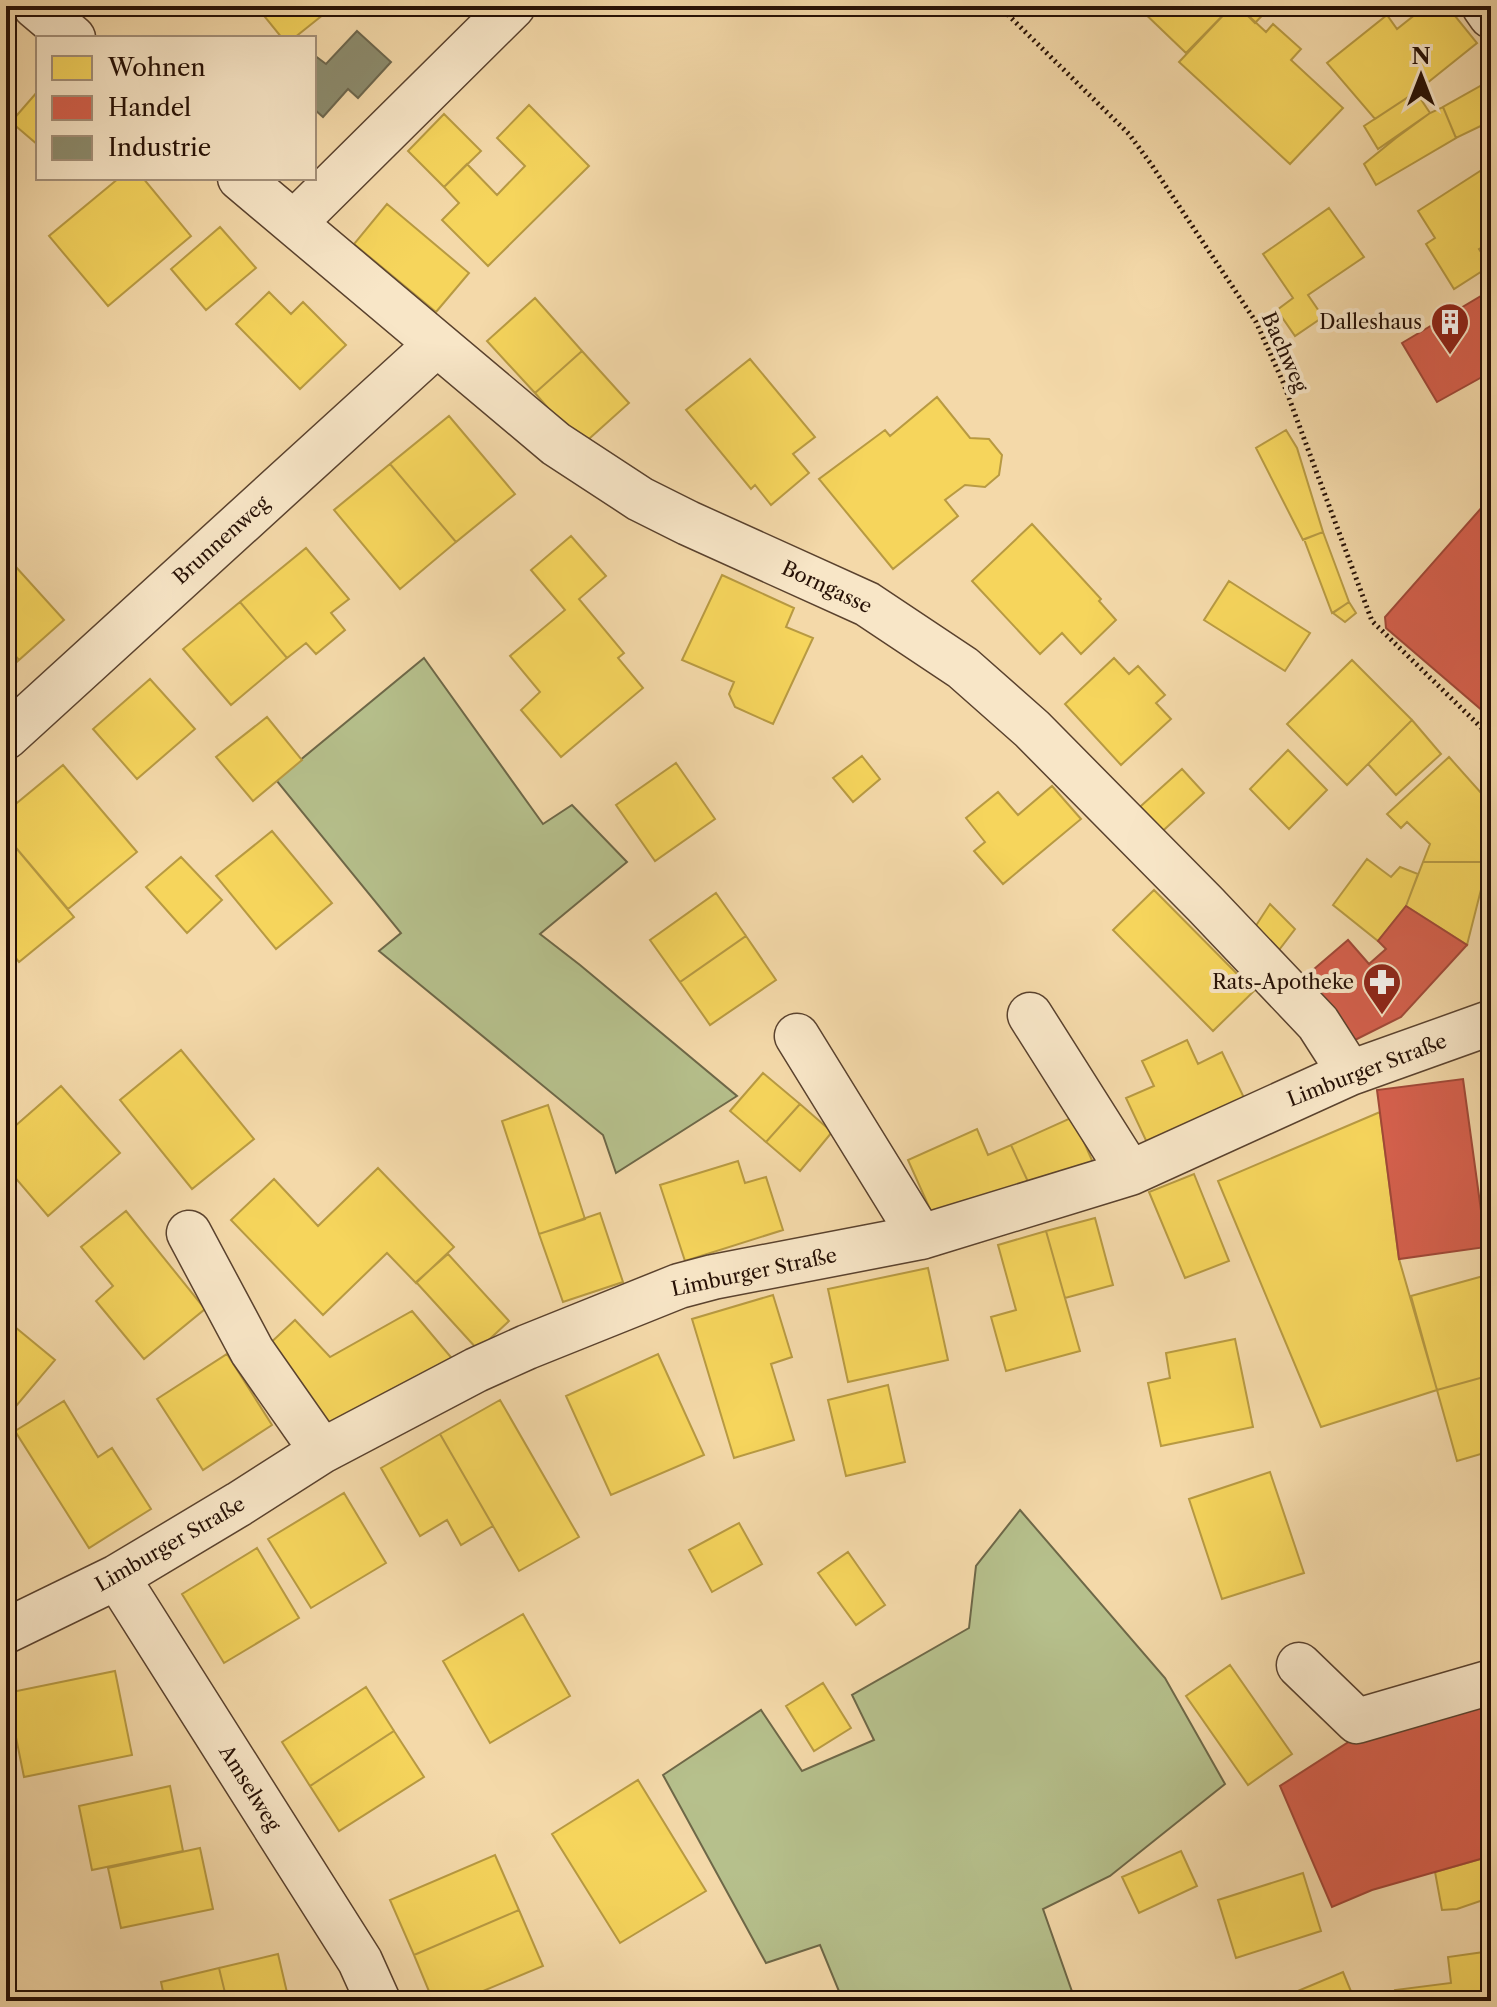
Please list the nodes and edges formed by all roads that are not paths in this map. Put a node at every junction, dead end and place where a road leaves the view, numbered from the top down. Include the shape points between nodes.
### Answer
1 (35, 6) edge
2 (513, 6) edge
3 (1484, 6) edge
4 (1491, 16) edge
5 (71, 36) edge
6 (242, 180) edge
7 (294, 223) junction
8 (437, 344) junction
9 (6, 737) edge
10 (1030, 1015) dead end
11 (1491, 1025) edge
12 (797, 1036) dead end
13 (1350, 1073) junction
14 (1130, 1173) junction
15 (189, 1233) dead end
16 (921, 1237) junction
17 (322, 1451) junction
18 (117, 1577) junction
19 (6, 1631) edge
20 (1299, 1665) dead end
21 (1491, 1682) edge
22 (378, 2001) edge

1 - 5 street
2 - 7 street
3 - 4 street
6 - 7 street, Borngasse
7 - 8 street, Borngasse
8 - 9 street, Brunnenweg
8 - 13 street, Borngasse via 556,444 640,499 867,604 963,668 1032,729 1205,904 1318,1023
10 - 14 street
11 - 13 street, Limburger Straße
12 - 16 street
13 - 14 street, Limburger Straße
14 - 16 street, Limburger Straße
15 - 17 street via 252,1351
16 - 17 street, Limburger Straße via 679,1286 476,1370
17 - 18 street, Limburger Straße
18 - 19 street, Limburger Straße
18 - 22 street, Amselweg via 360,1961
20 - 21 street via 1357,1721

